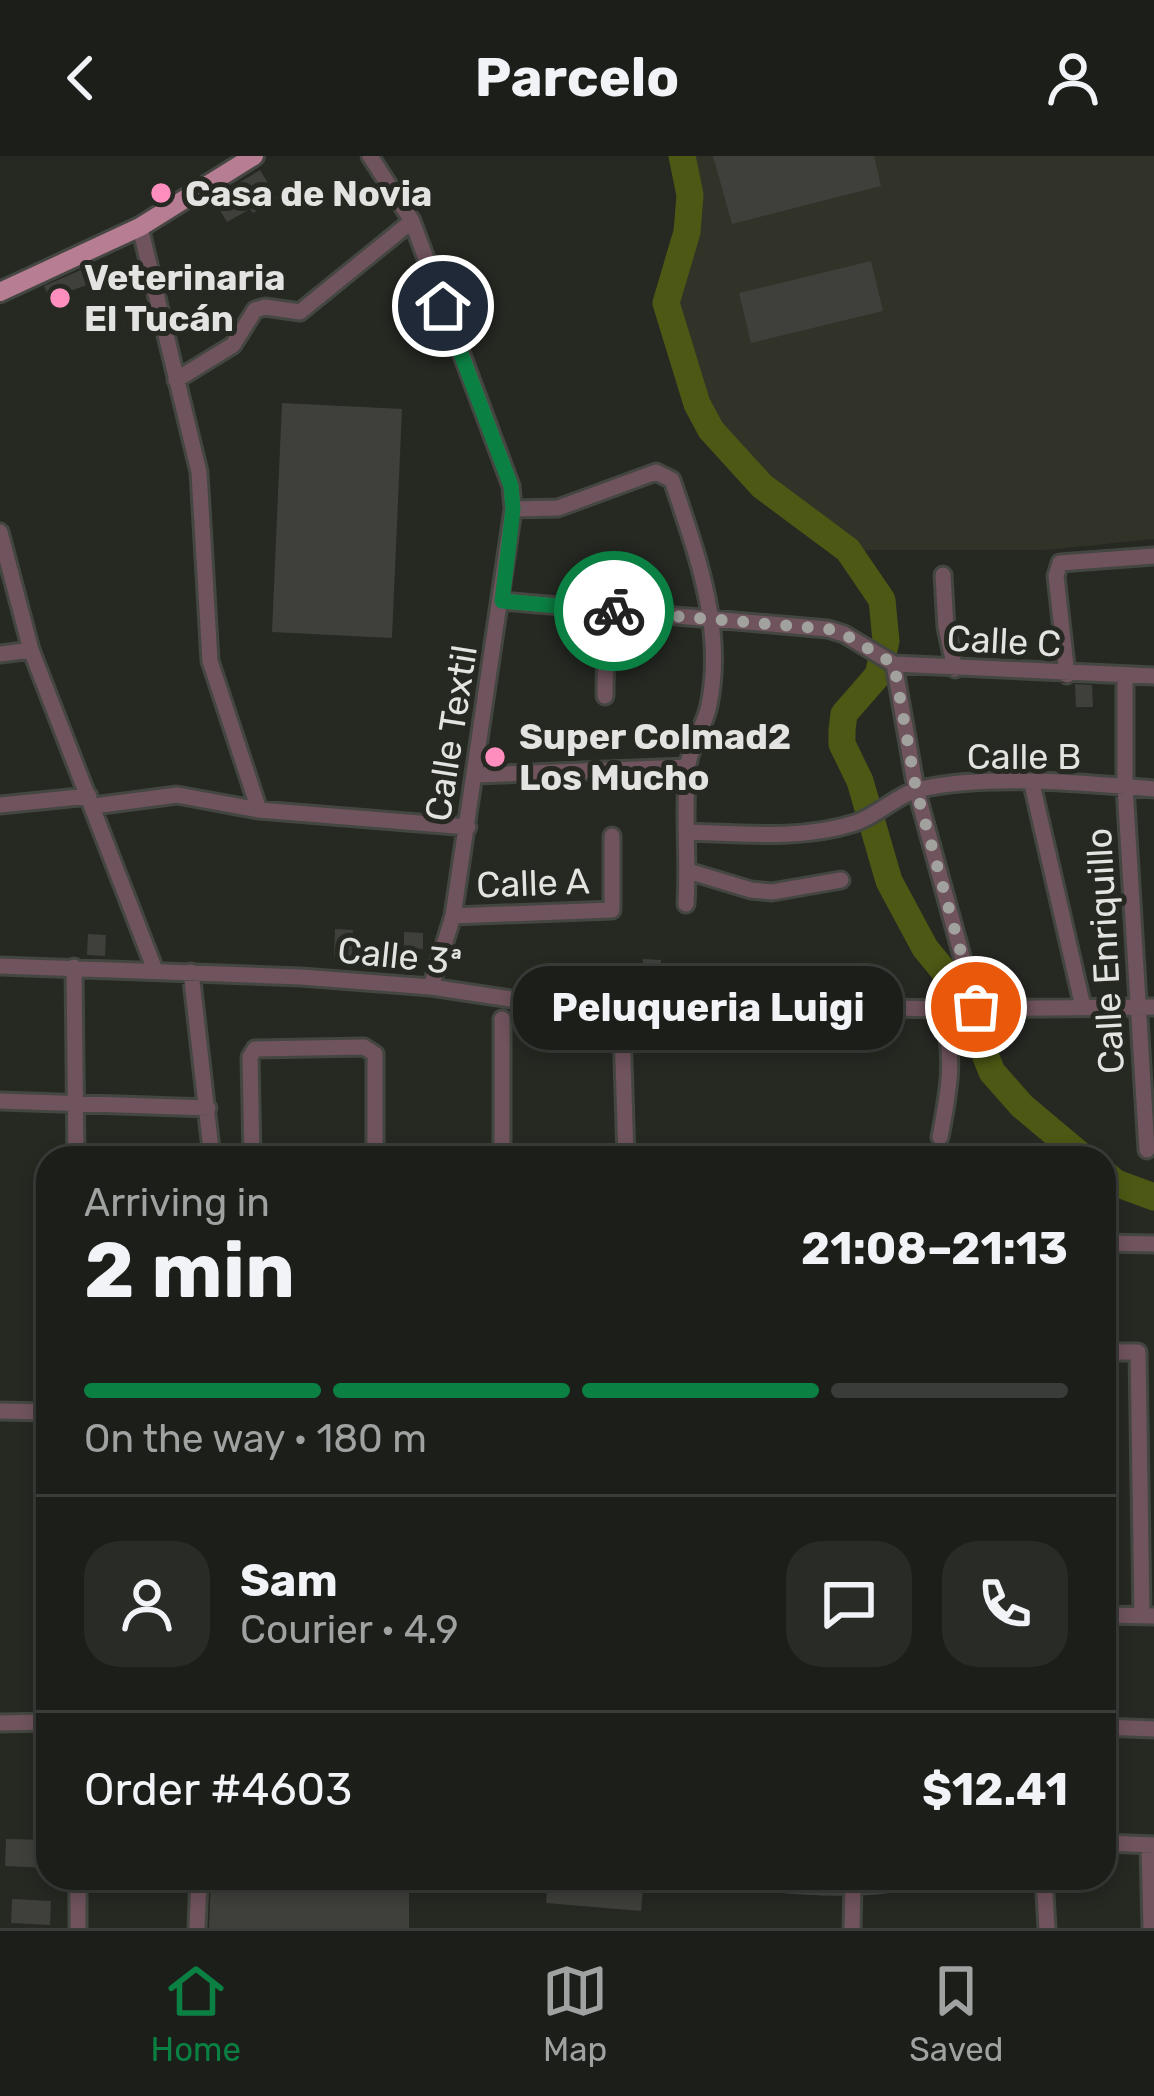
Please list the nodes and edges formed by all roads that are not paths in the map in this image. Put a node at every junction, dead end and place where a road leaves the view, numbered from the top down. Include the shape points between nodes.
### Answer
1 (254, 156) edge
2 (370, 156) edge
3 (412, 221) junction
4 (140, 227) junction
5 (33, 278) junction
6 (0, 283) edge
7 (0, 292) edge
8 (176, 380) junction
9 (513, 509) junction
10 (0, 532) edge
11 (1154, 556) edge
12 (943, 575) dead end
13 (502, 601) junction
14 (606, 610) junction
15 (710, 618) junction
16 (31, 650) junction
17 (0, 654) edge
18 (894, 664) junction
19 (955, 669) junction
20 (1067, 675) junction
21 (1154, 676) edge
22 (1125, 677) junction
23 (605, 696) dead end
24 (688, 767) junction
25 (476, 775) junction
26 (1032, 784) junction
27 (1125, 787) junction
28 (916, 789) junction
29 (1154, 790) edge
30 (91, 801) junction
31 (0, 806) edge
32 (259, 810) junction
33 (468, 827) junction
34 (689, 832) junction
35 (612, 836) dead end
36 (688, 871) junction
37 (841, 880) dead end
38 (686, 904) dead end
39 (453, 916) junction
40 (0, 966) edge
41 (74, 967) junction
42 (155, 970) junction
43 (191, 972) junction
44 (431, 987) junction
45 (1083, 1006) junction
46 (976, 1007) junction
47 (1146, 1007) edge
48 (945, 1010) junction
49 (502, 1018) dead end
50 (622, 1027) dead end
51 (0, 1101) edge
52 (74, 1105) junction
53 (208, 1108) junction
54 (1150, 1118) edge
55 (940, 1137) dead end
56 (76, 1146) edge
57 (211, 1146) edge
58 (252, 1146) edge
59 (375, 1146) edge
60 (502, 1146) edge
61 (626, 1146) edge
62 (1147, 1150) dead end
63 (1116, 1243) edge
64 (1154, 1244) edge
65 (1116, 1352) edge
66 (0, 1411) edge
67 (36, 1412) edge
68 (1116, 1615) edge
69 (1148, 1616) edge
70 (36, 1722) edge
71 (0, 1723) edge
72 (1116, 1727) edge
73 (1154, 1729) edge
74 (1116, 1844) edge
75 (1152, 1845) edge
76 (78, 1890) edge
77 (199, 1890) edge
78 (854, 1890) edge
79 (1045, 1890) edge
80 (78, 1928) edge
81 (197, 1928) edge
82 (852, 1928) edge
83 (1047, 1928) edge
84 (1151, 1928) edge

1 - 4 main road
2 - 3 street, Calle Textil
3 - 8 street via 300,312 255,310 233,345
3 - 9 street, Calle Textil
4 - 5 main road
4 - 8 street
5 - 6 street
5 - 7 main road
8 - 32 street via 199,472 210,661
9 - 13 street, Calle Textil
9 - 15 street via 558,508 665,474 706,584
10 - 16 street
11 - 20 street via 1060,563
12 - 19 street
13 - 14 street, Calle C
13 - 25 street, Calle Textil
14 - 15 street, Calle C
14 - 23 street
15 - 18 street, Calle C via 828,629
15 - 24 street via 708,710
16 - 17 street
16 - 30 street
18 - 19 street, Calle C
18 - 28 street
19 - 20 street, Calle C
20 - 22 street, Calle C
21 - 22 street, Calle C
22 - 27 street, Calle Enriquillo
24 - 25 street
24 - 34 street
25 - 33 street, Calle Textil
26 - 27 street, Calle B
26 - 28 street, Calle B
26 - 45 street
27 - 29 street, Calle B
27 - 47 street, Calle Enriquillo
28 - 34 street, Calle B via 860,821 794,835
28 - 46 street
30 - 31 street
30 - 32 street via 177,795
30 - 42 street
32 - 33 street
33 - 39 street, Calle Textil
34 - 36 street
35 - 39 street, Calle A via 612,910
36 - 37 street via 772,892
36 - 38 street
39 - 44 street, Calle Textil
40 - 41 street, Calle 3ª
41 - 42 street, Calle 3ª
41 - 52 street
42 - 43 street, Calle 3ª
43 - 44 street, Calle 3ª
43 - 53 street
44 - 48 street, Calle 3ª via 517,1000
45 - 46 street, Calle 3ª
45 - 47 street, Calle 3ª
46 - 48 street, Calle 3ª
47 - 54 street, Calle Enriquillo
48 - 55 street via 952,1070
49 - 60 street
50 - 61 street
51 - 52 street
52 - 53 street
52 - 56 street
53 - 57 street
54 - 62 street, Calle Enriquillo
58 - 59 street via 255,1048 364,1047 375,1054
63 - 64 street
65 - 69 street via 1138,1352
66 - 67 street
68 - 69 street
70 - 71 street
72 - 73 street
74 - 75 street
75 - 84 street
76 - 80 street
77 - 81 street
78 - 82 street
79 - 83 street

